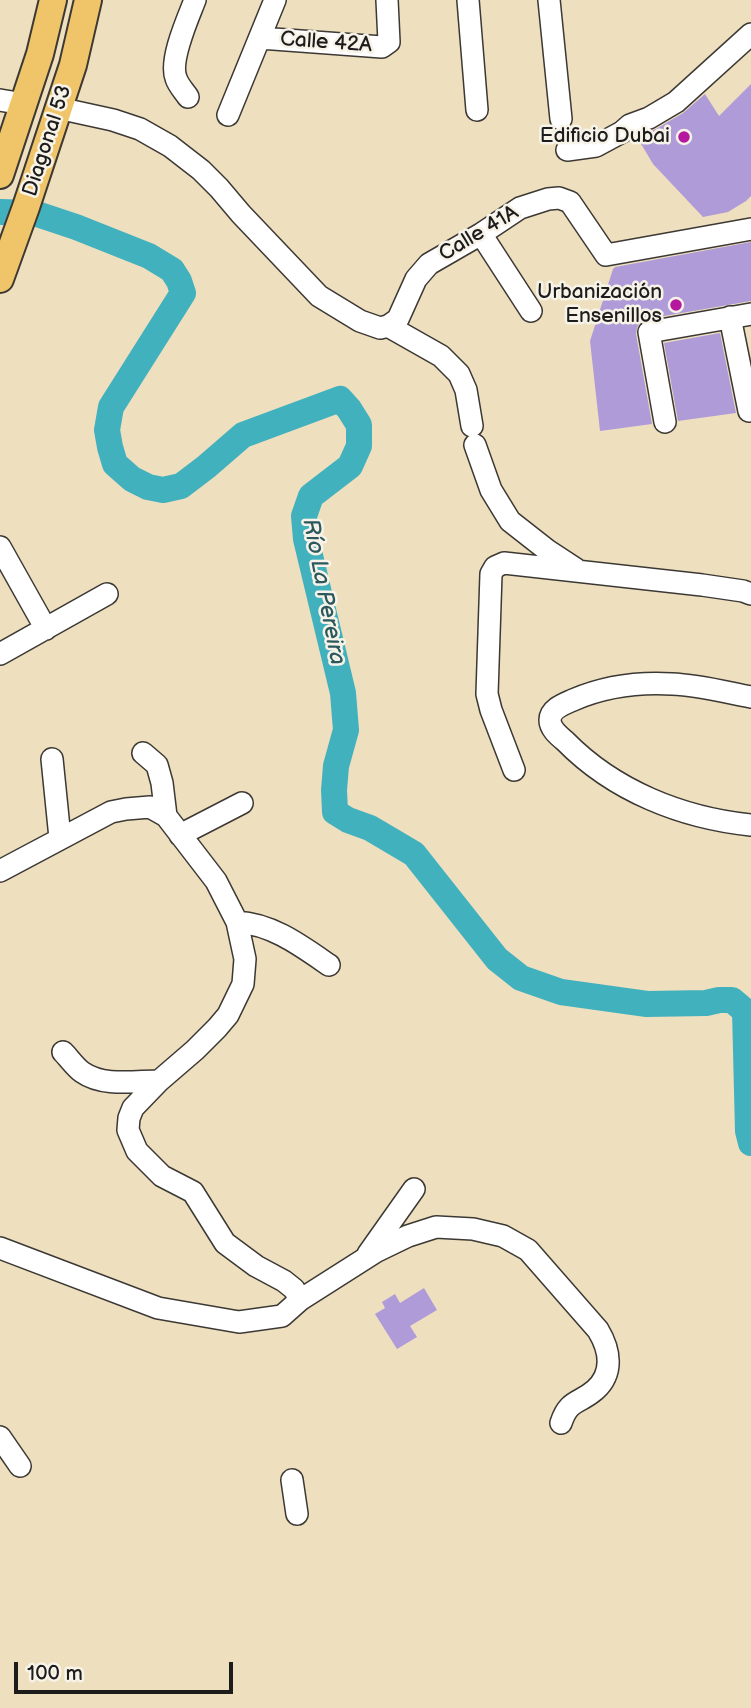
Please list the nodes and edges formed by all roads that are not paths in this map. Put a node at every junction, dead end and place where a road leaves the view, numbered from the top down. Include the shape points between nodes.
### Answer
1 (53, 0) edge
2 (88, 0) edge
3 (195, 0) edge
4 (275, 0) edge
5 (387, 0) edge
6 (468, 0) edge
7 (550, 0) edge
8 (751, 34) edge
9 (260, 38) junction
10 (188, 97) dead end
11 (12, 102) edge
12 (58, 108) junction
13 (477, 110) dead end
14 (228, 115) dead end
15 (561, 119) dead end
16 (567, 150) dead end
17 (0, 176) edge
18 (751, 229) edge
19 (481, 234) junction
20 (1, 276) edge
21 (531, 311) dead end
22 (741, 316) edge
23 (388, 326) junction
24 (750, 411) edge
25 (665, 422) dead end
26 (0, 547) edge
27 (580, 572) junction
28 (747, 593) edge
29 (107, 594) dead end
30 (46, 629) junction
31 (0, 654) edge
32 (751, 696) edge
33 (143, 752) dead end
34 (52, 759) dead end
35 (514, 770) dead end
36 (242, 803) dead end
37 (166, 816) junction
38 (751, 825) edge
39 (180, 835) junction
40 (61, 838) junction
41 (0, 871) edge
42 (237, 922) junction
43 (329, 965) dead end
44 (63, 1052) dead end
45 (159, 1081) junction
46 (414, 1189) dead end
47 (0, 1248) edge
48 (365, 1259) junction
49 (300, 1300) junction
50 (561, 1423) dead end
51 (0, 1437) edge
52 (20, 1466) dead end
53 (292, 1480) dead end
54 (297, 1514) dead end

1 - 11 main road, Diagonal 53 via 40,54
2 - 12 main road, Diagonal 53
3 - 10 street via 173,68
4 - 9 street
5 - 9 street, Calle 42A via 389,42 382,47
6 - 13 street
7 - 15 street
8 - 16 street via 676,102 596,146
9 - 14 street
11 - 17 main road, Diagonal 53
12 - 20 main road, Diagonal 53
12 - 23 street via 140,129 170,146 219,188 320,296 360,321
18 - 19 street, Calle 41A via 606,255 570,202 559,198 520,208
19 - 21 street
19 - 23 street, Calle 41A via 429,264 416,279 398,319
22 - 24 street
22 - 25 street via 649,332
23 - 27 street via 441,356 458,374 491,490 510,521
26 - 30 street
27 - 28 street
27 - 35 street via 503,563 491,574 487,694
29 - 30 street
30 - 31 street
32 - 38 street via 673,684 636,685 592,692 559,706 550,720 552,729 576,753 619,784 662,805
33 - 37 street via 157,765
34 - 40 street
36 - 39 street
37 - 39 street
37 - 40 street via 150,807 111,812
39 - 42 street via 216,881
40 - 41 street
42 - 43 street via 269,928
42 - 45 street via 243,984 228,1015
44 - 45 street via 92,1078
45 - 49 street via 132,1108 128,1130 137,1151 162,1176 192,1192 225,1242 284,1281
46 - 48 street
47 - 49 street via 158,1308 239,1322 282,1316
48 - 49 street
48 - 50 street via 436,1227 503,1236 528,1250 598,1330 609,1357 607,1375 595,1390 565,1410
51 - 52 street
53 - 54 street

